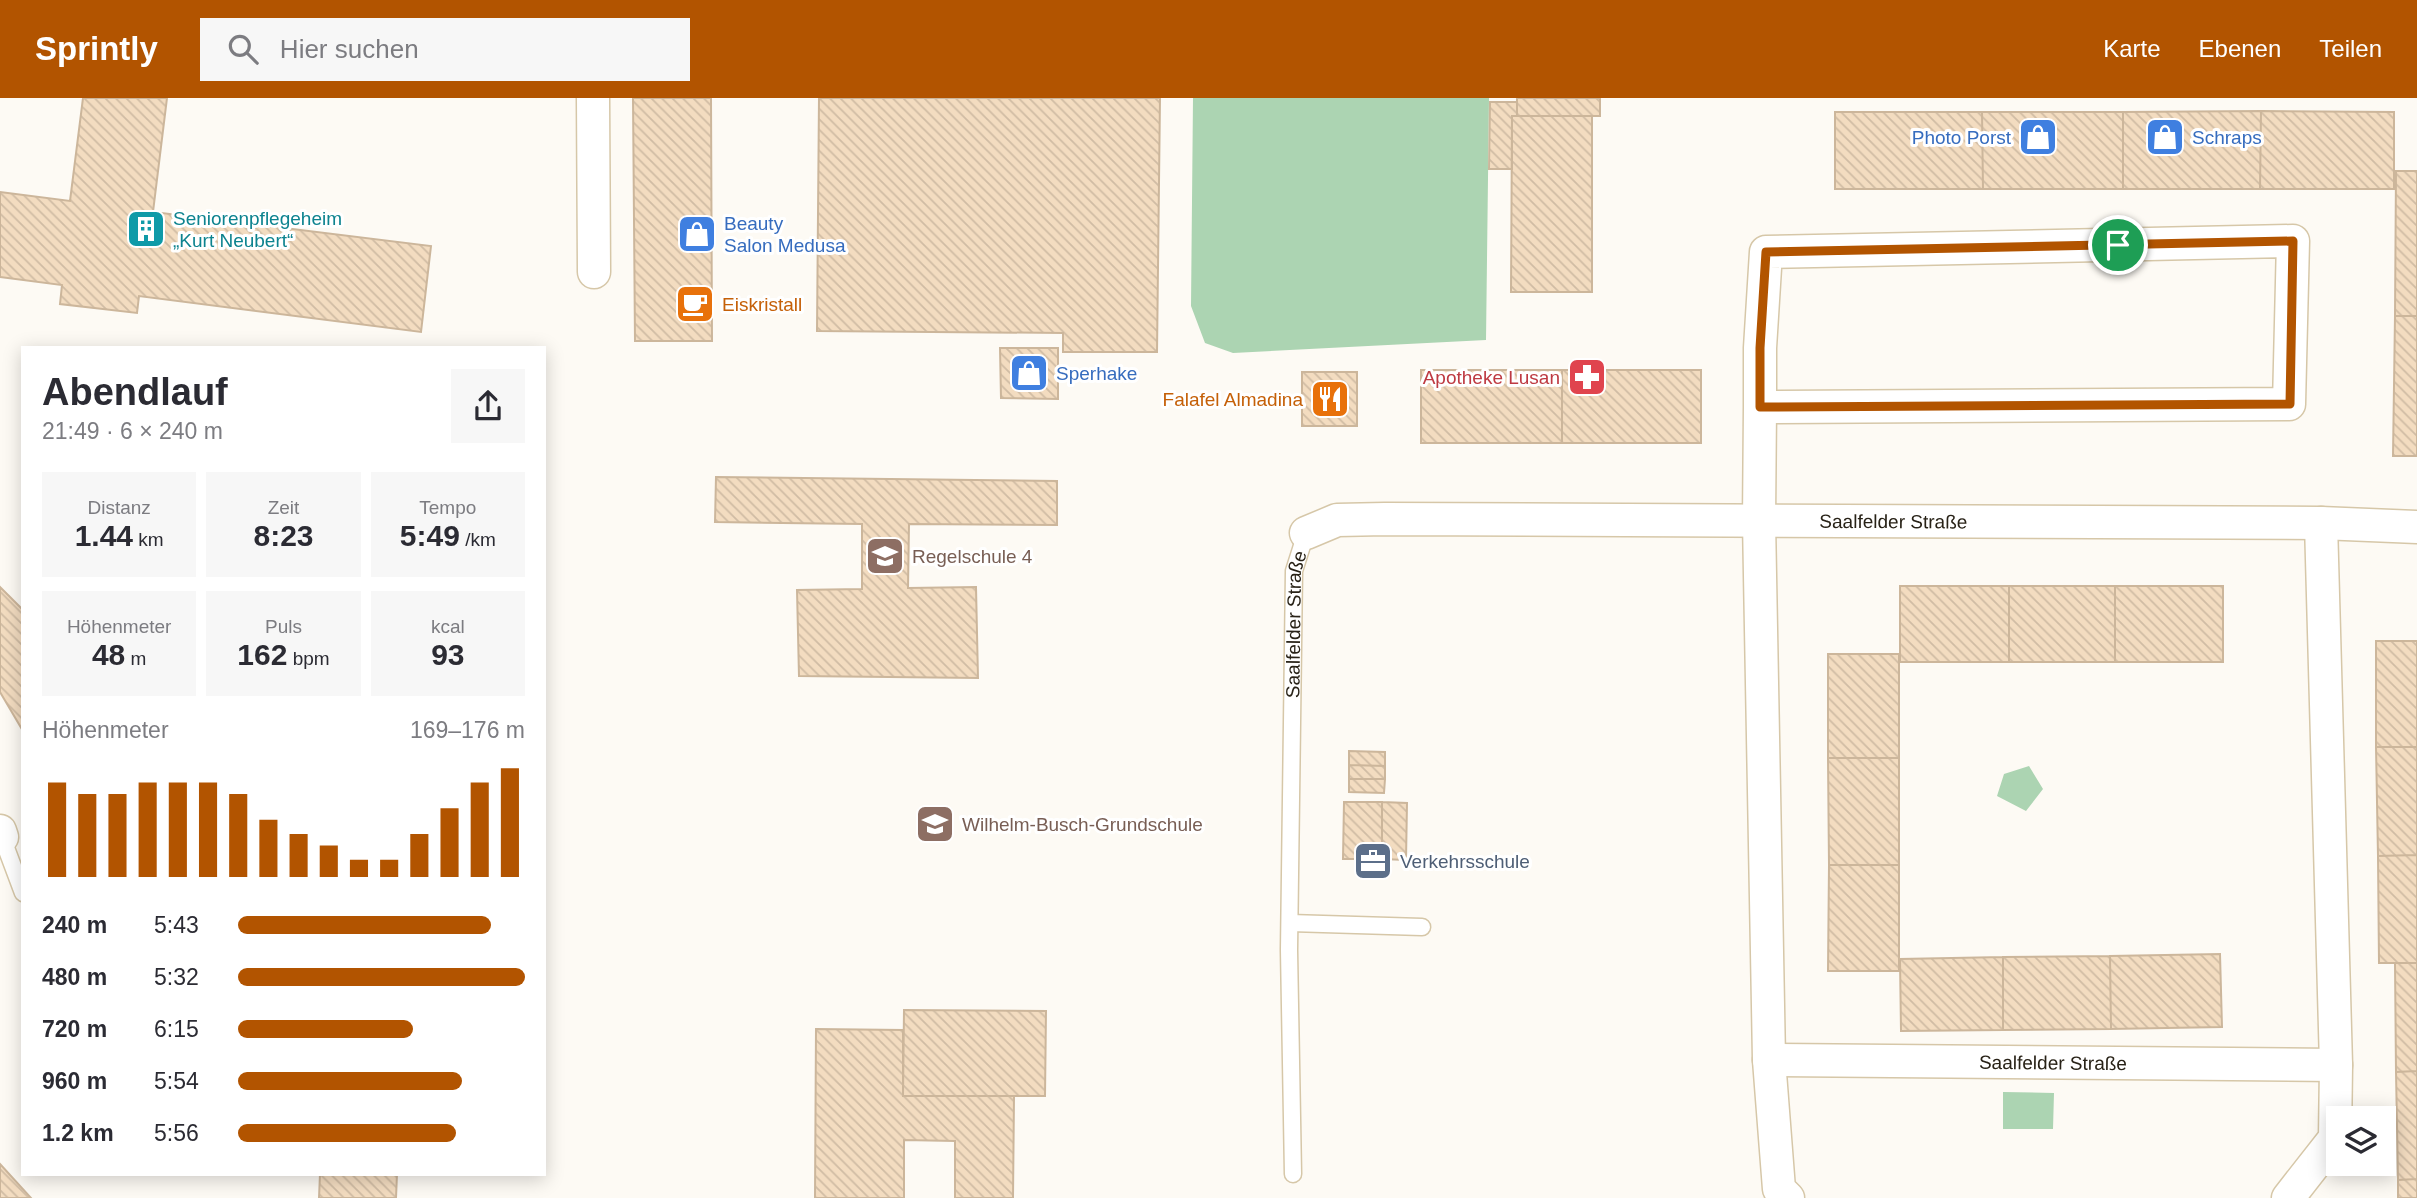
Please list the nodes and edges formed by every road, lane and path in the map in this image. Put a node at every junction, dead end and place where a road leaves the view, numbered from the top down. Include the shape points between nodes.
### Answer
1 (593, 98) edge
2 (594, 272) dead end
3 (1760, 407) junction
4 (1759, 521) junction
5 (2322, 523) junction
6 (2417, 527) edge
7 (1306, 533) joint
8 (1, 834) edge
9 (21, 888) edge
10 (1290, 923) junction
11 (1422, 927) dead end
12 (1769, 1060) junction
13 (2336, 1065) junction
14 (1293, 1174) dead end
15 (1788, 1198) edge
16 (2288, 1198) edge

1 - 2 street
3 - 3 street via 2290,404 2293,241 1766,252
3 - 4 street
4 - 5 street, Saalfelder Straße
4 - 7 street, Saalfelder Straße via 1337,520
4 - 12 street
5 - 6 street, Saalfelder Straße
5 - 13 street
7 - 10 lane, Saalfelder Straße via 1294,571
8 - 9 lane
10 - 11 lane
10 - 14 lane, Saalfelder Straße
12 - 13 street, Saalfelder Straße
12 - 15 street via 1779,1189
13 - 16 street via 2335,1138

